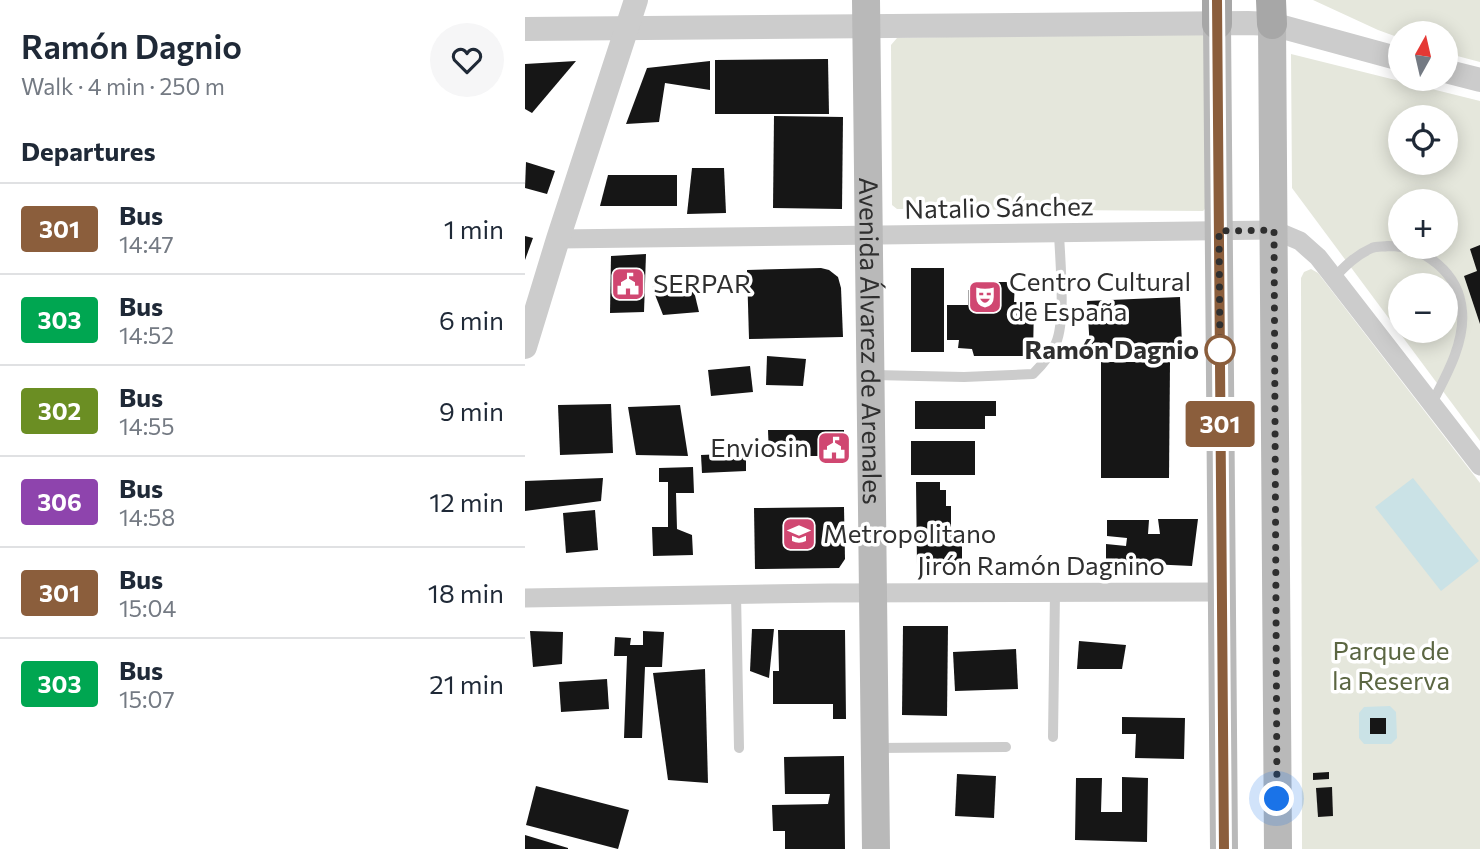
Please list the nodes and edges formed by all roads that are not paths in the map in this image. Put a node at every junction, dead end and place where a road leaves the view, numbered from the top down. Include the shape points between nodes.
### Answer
1 (636, 0) edge
2 (1217, 12) edge
3 (1272, 12) edge
4 (866, 13) edge
5 (626, 28) junction
6 (525, 29) edge
7 (1388, 55) edge
8 (1458, 74) edge
9 (1480, 80) edge
10 (1274, 230) junction
11 (1219, 231) junction
12 (1059, 233) junction
13 (868, 236) junction
14 (558, 239) junction
15 (1334, 278) junction
16 (525, 347) edge
17 (870, 375) junction
18 (1432, 404) junction
19 (1480, 466) edge
20 (1055, 592) junction
21 (1221, 592) junction
22 (873, 593) junction
23 (736, 594) junction
24 (525, 598) edge
25 (1053, 737) dead end
26 (1006, 747) dead end
27 (739, 748) dead end
28 (875, 748) junction
29 (876, 849) edge
30 (1224, 849) edge
31 (1277, 849) edge

1 - 5 street
2 - 3 street
2 - 4 street
2 - 11 main road
3 - 7 street
3 - 10 main road
4 - 5 street
4 - 13 main road, Avenida Álvarez de Arenales
5 - 6 street
5 - 14 street
8 - 9 street
10 - 11 street, Natalio Sánchez
10 - 15 street via 1300,241
10 - 31 main road
11 - 12 street, Natalio Sánchez
11 - 21 main road
12 - 13 street, Natalio Sánchez
12 - 17 lane via 1057,342 1033,374
13 - 14 street, Natalio Sánchez
13 - 17 main road, Avenida Álvarez de Arenales
14 - 16 street
15 - 18 street
15 - 18 lane via 1374,247 1398,246 1421,252 1443,268 1461,299 1463,314 1461,337
17 - 22 main road, Avenida Álvarez de Arenales
18 - 19 street
20 - 21 street, Jirón Ramón Dagnino
20 - 22 street, Jirón Ramón Dagnino
20 - 25 lane
21 - 30 main road
22 - 23 street, Jirón Ramón Dagnino
22 - 28 main road, Avenida Álvarez de Arenales
23 - 24 street, Jirón Ramón Dagnino
23 - 27 lane
26 - 28 lane
28 - 29 main road, Avenida Álvarez de Arenales

